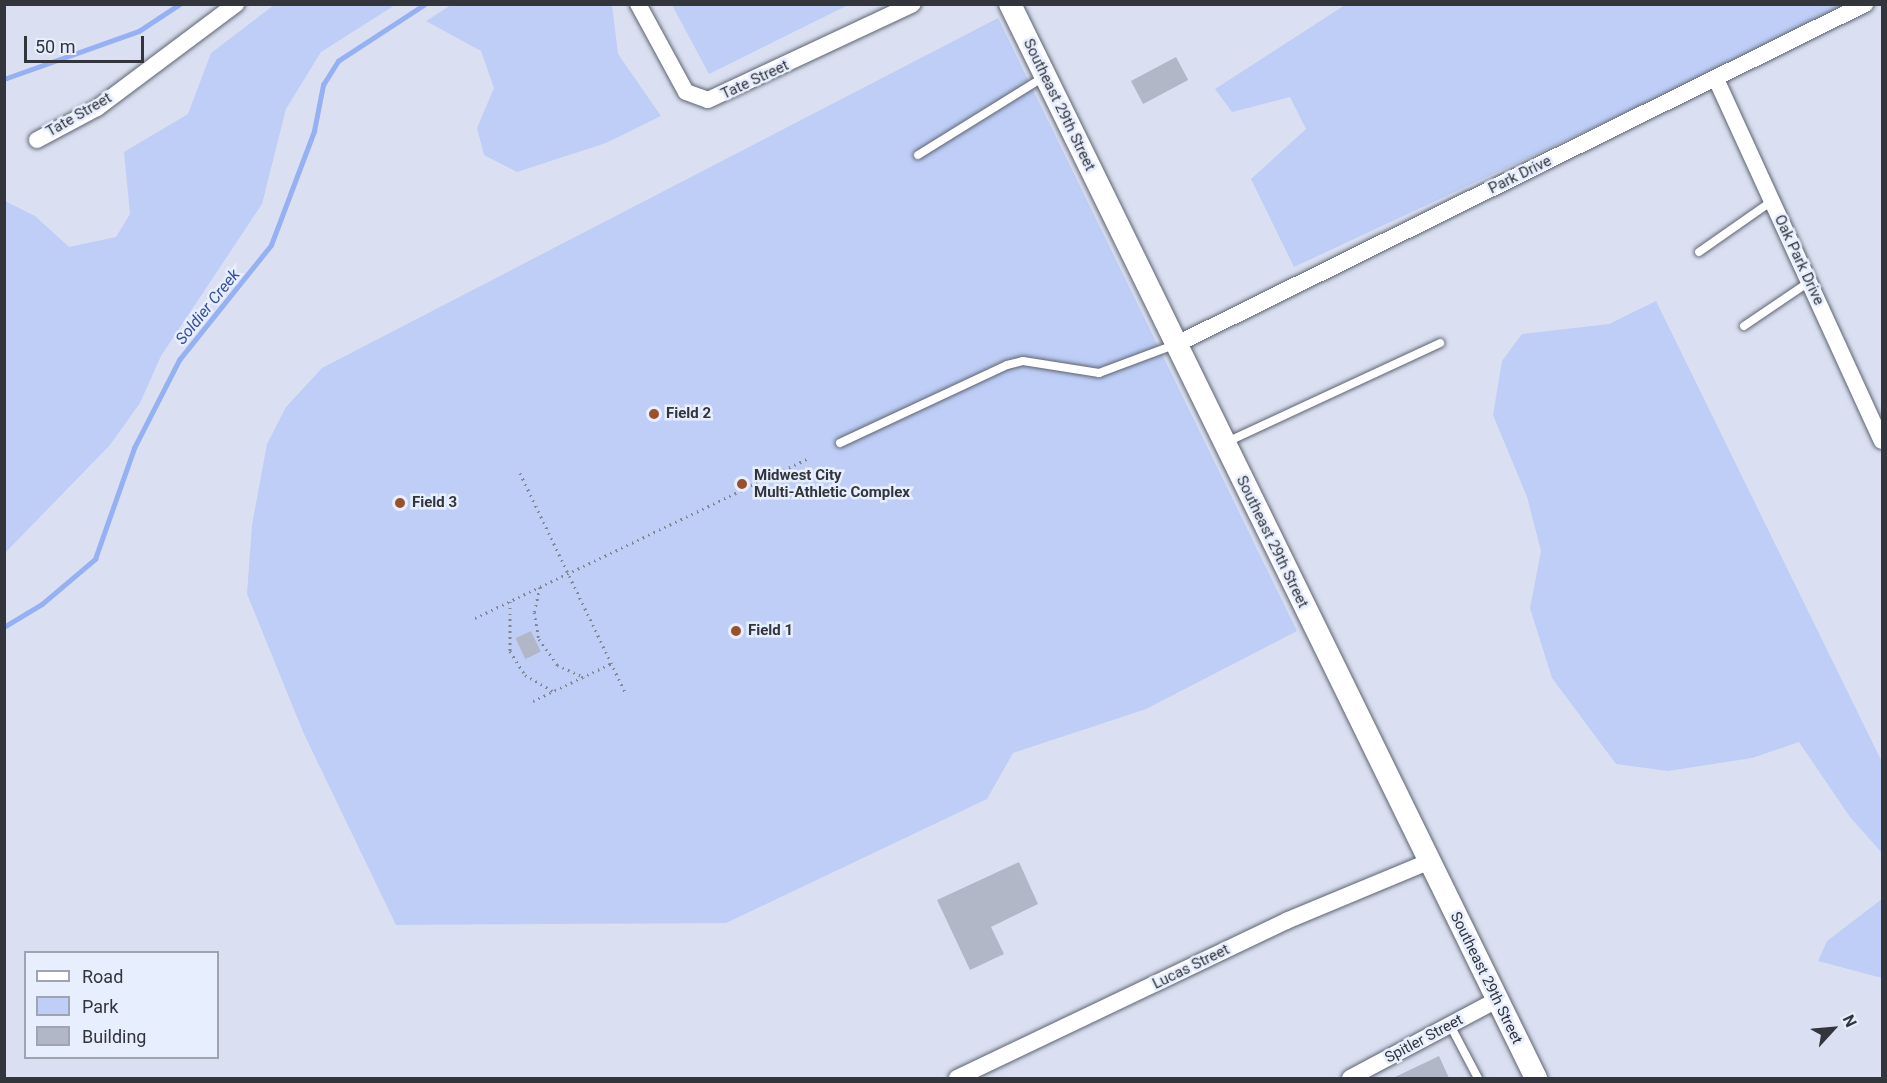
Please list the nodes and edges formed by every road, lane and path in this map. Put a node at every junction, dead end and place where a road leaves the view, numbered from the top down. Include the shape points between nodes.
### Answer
1 (236, 4) edge
2 (638, 4) edge
3 (913, 4) edge
4 (1010, 4) edge
5 (1865, 4) edge
6 (1045, 76) junction
7 (1716, 79) junction
8 (37, 140) dead end
9 (918, 155) dead end
10 (1772, 201) junction
11 (1699, 252) dead end
12 (1809, 282) junction
13 (1744, 326) dead end
14 (1440, 343) dead end
15 (1175, 345) junction
16 (1882, 441) edge
17 (840, 443) dead end
18 (1224, 444) junction
19 (809, 458) dead end
20 (520, 473) dead end
21 (570, 572) junction
22 (540, 587) junction
23 (510, 602) junction
24 (475, 618) dead end
25 (612, 663) junction
26 (584, 676) junction
27 (553, 691) junction
28 (626, 694) dead end
29 (533, 701) dead end
30 (1428, 862) junction
31 (1497, 1000) junction
32 (1450, 1025) junction
33 (957, 1078) edge
34 (1354, 1078) edge
35 (1478, 1078) edge
36 (1536, 1078) edge

1 - 8 street, Tate Street via 97,108
2 - 3 street, Tate Street via 686,92 708,100
4 - 6 main road, Southeast 29th Street
5 - 7 street, Park Drive
6 - 9 lane
6 - 15 main road, Southeast 29th Street
7 - 10 street, Oak Park Drive
7 - 15 street, Park Drive
10 - 11 lane
10 - 12 street, Oak Park Drive
12 - 13 lane
12 - 16 street, Oak Park Drive
14 - 18 lane
15 - 17 lane via 1099,373 1023,361 1007,365
15 - 18 main road, Southeast 29th Street
18 - 30 main road, Southeast 29th Street
19 - 21 path
20 - 21 path
21 - 22 path
21 - 25 path
22 - 23 path
22 - 26 path via 534,612 539,639 557,665
23 - 24 path
23 - 27 path via 510,651 525,675
25 - 26 path
25 - 28 path
26 - 27 path
27 - 29 path
30 - 31 main road, Southeast 29th Street
30 - 33 street, Lucas Street via 1286,921
31 - 32 street, Spitler Street
31 - 36 main road, Southeast 29th Street
32 - 34 street, Spitler Street
32 - 35 lane

